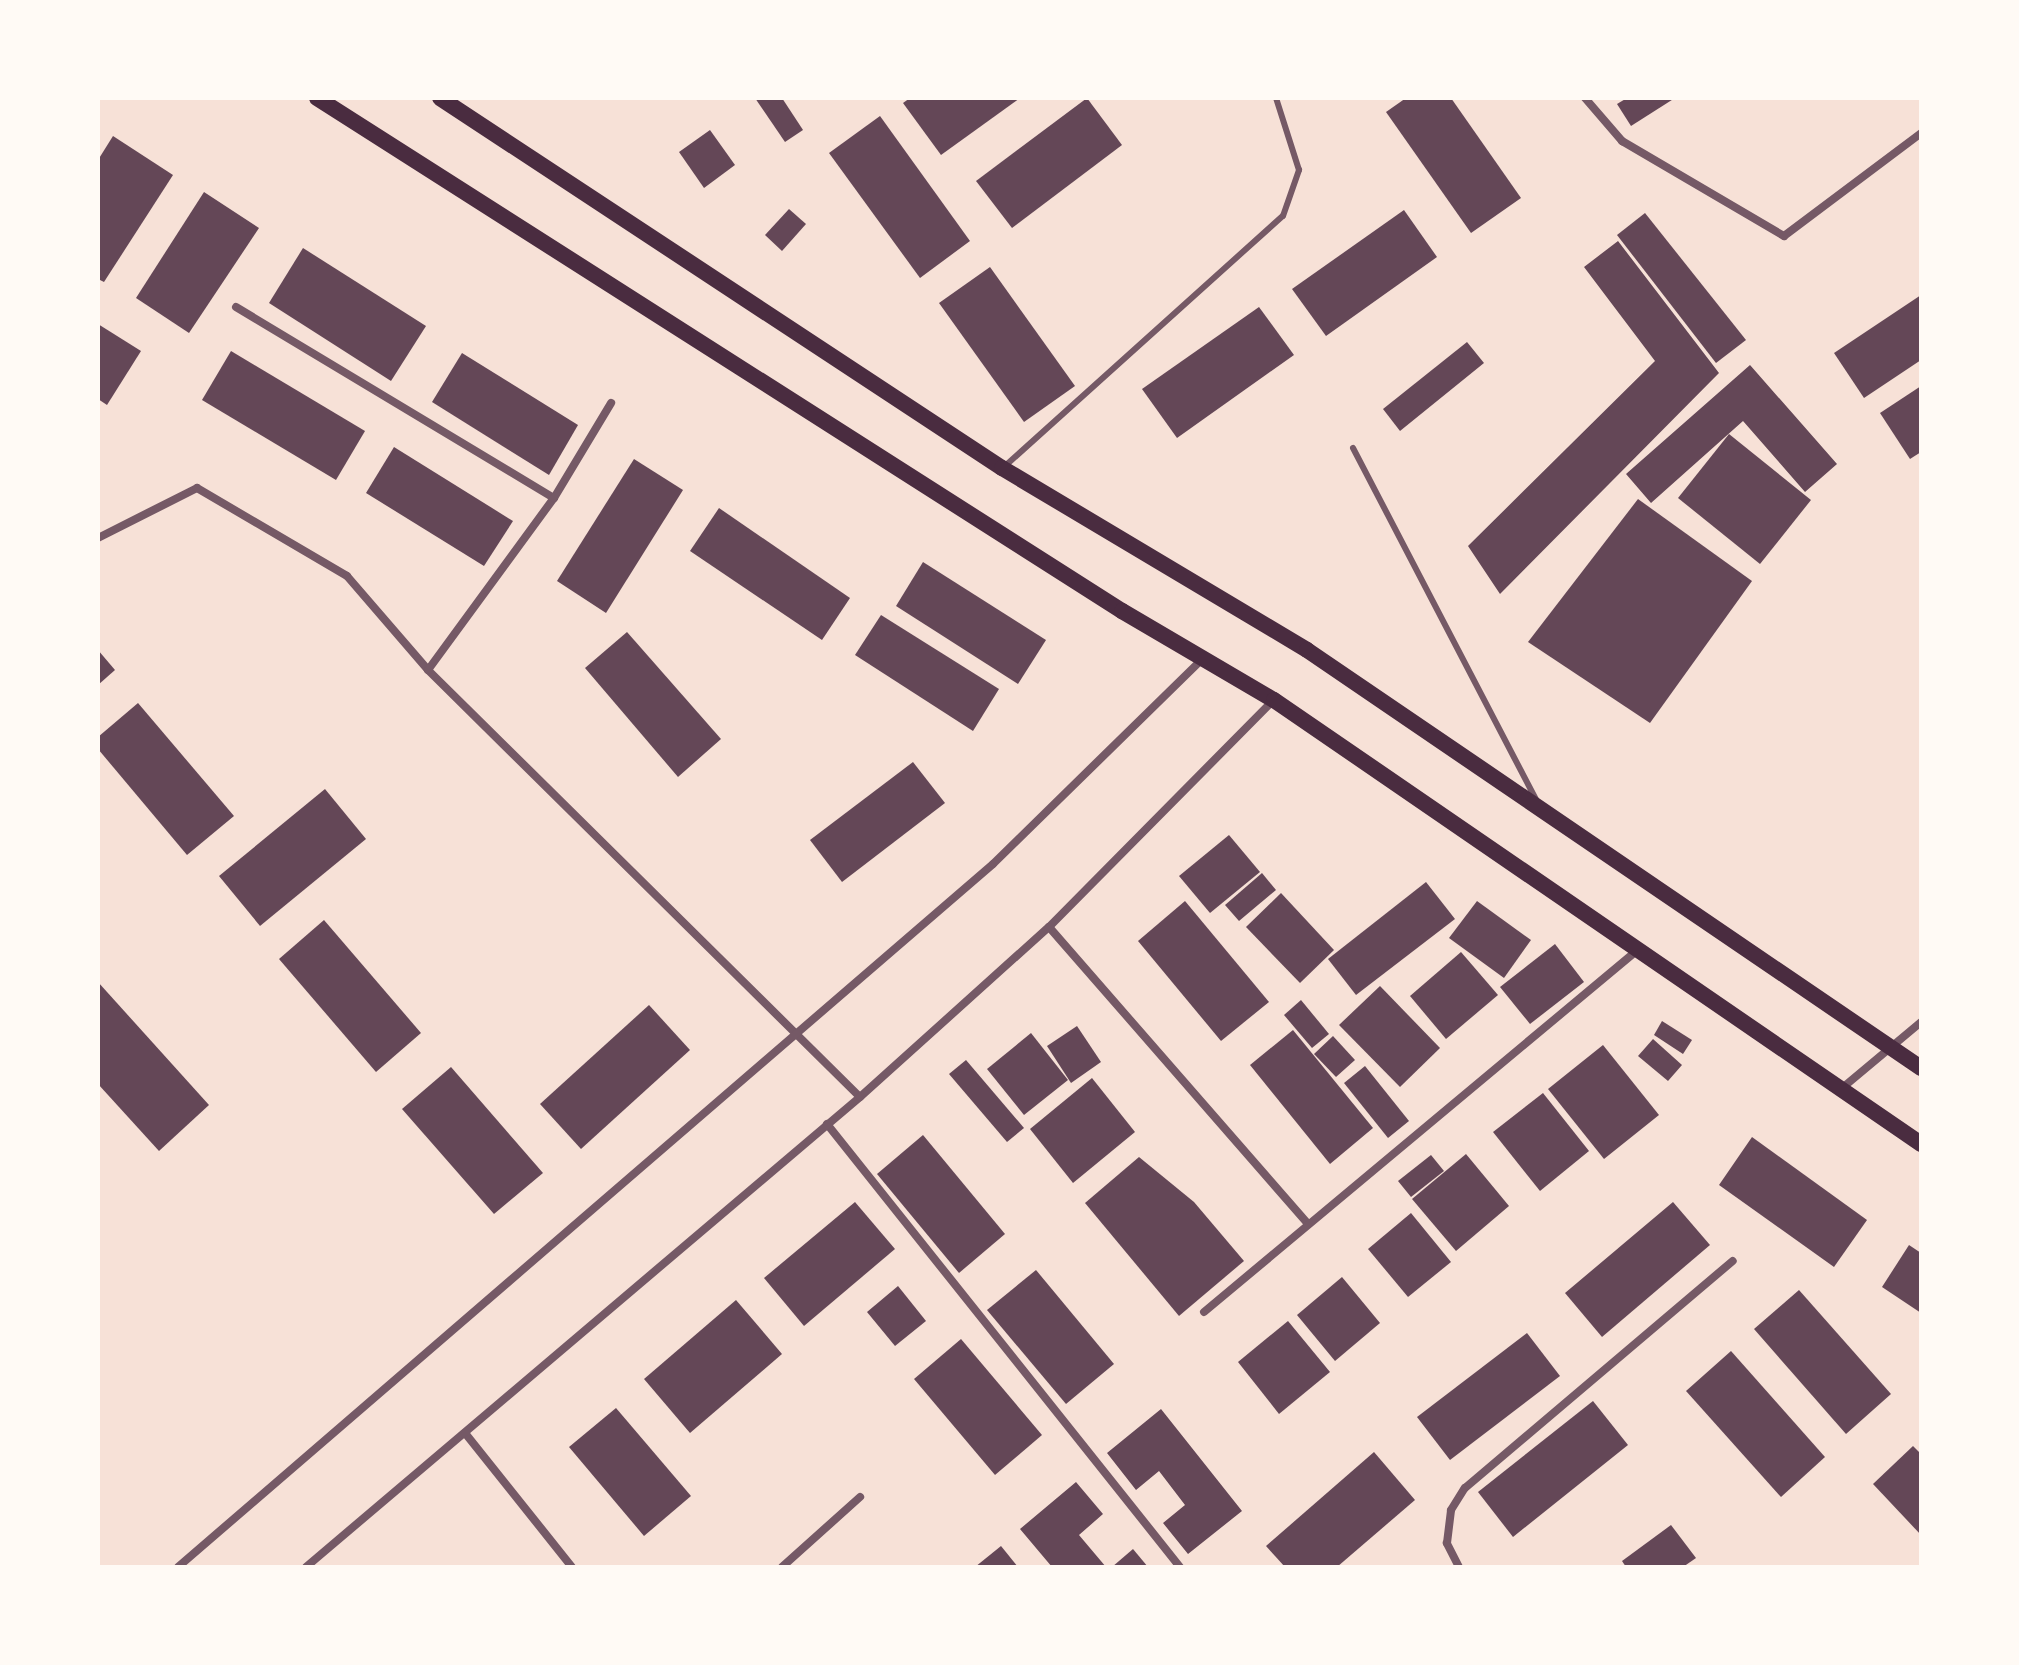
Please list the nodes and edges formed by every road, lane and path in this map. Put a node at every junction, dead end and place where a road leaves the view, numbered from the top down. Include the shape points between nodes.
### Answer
1 (317, 98) edge
2 (440, 98) edge
3 (1276, 98) edge
4 (1585, 98) edge
5 (1921, 133) edge
6 (236, 307) dead end
7 (611, 403) dead end
8 (1353, 448) dead end
9 (1002, 468) junction
10 (554, 498) junction
11 (98, 538) edge
12 (1202, 659) junction
13 (428, 670) junction
14 (1274, 700) junction
15 (1541, 809) junction
16 (1049, 927) junction
17 (1634, 953) junction
18 (1921, 1022) edge
19 (798, 1033) junction
20 (1888, 1047) junction
21 (1921, 1068) edge
22 (1841, 1090) junction
23 (860, 1097) junction
24 (827, 1124) junction
25 (1921, 1144) edge
26 (1308, 1224) junction
27 (1733, 1261) dead end
28 (1204, 1312) dead end
29 (465, 1433) junction
30 (860, 1497) dead end
31 (178, 1567) edge
32 (306, 1567) edge
33 (572, 1567) edge
34 (782, 1567) edge
35 (1180, 1567) edge
36 (1459, 1567) edge

1 - 12 main road
2 - 9 main road
3 - 9 lane via 1299,170 1283,216
4 - 5 street via 1622,141 1784,236
6 - 10 street
7 - 10 street
8 - 15 lane
9 - 15 main road via 1307,650
10 - 13 street
11 - 13 street via 197,488 347,576
12 - 14 main road
12 - 19 street via 1073,792
13 - 19 street
14 - 16 street
14 - 17 main road
15 - 20 main road
16 - 23 street
16 - 26 street
17 - 22 main road
17 - 26 street
18 - 20 street
19 - 23 street
19 - 31 street via 444,1330
20 - 21 main road
20 - 22 street
22 - 25 main road
23 - 24 street
24 - 29 street
24 - 35 street
26 - 28 street
27 - 36 street via 1465,1488 1451,1510 1447,1543
29 - 32 street
29 - 33 street
30 - 34 street

